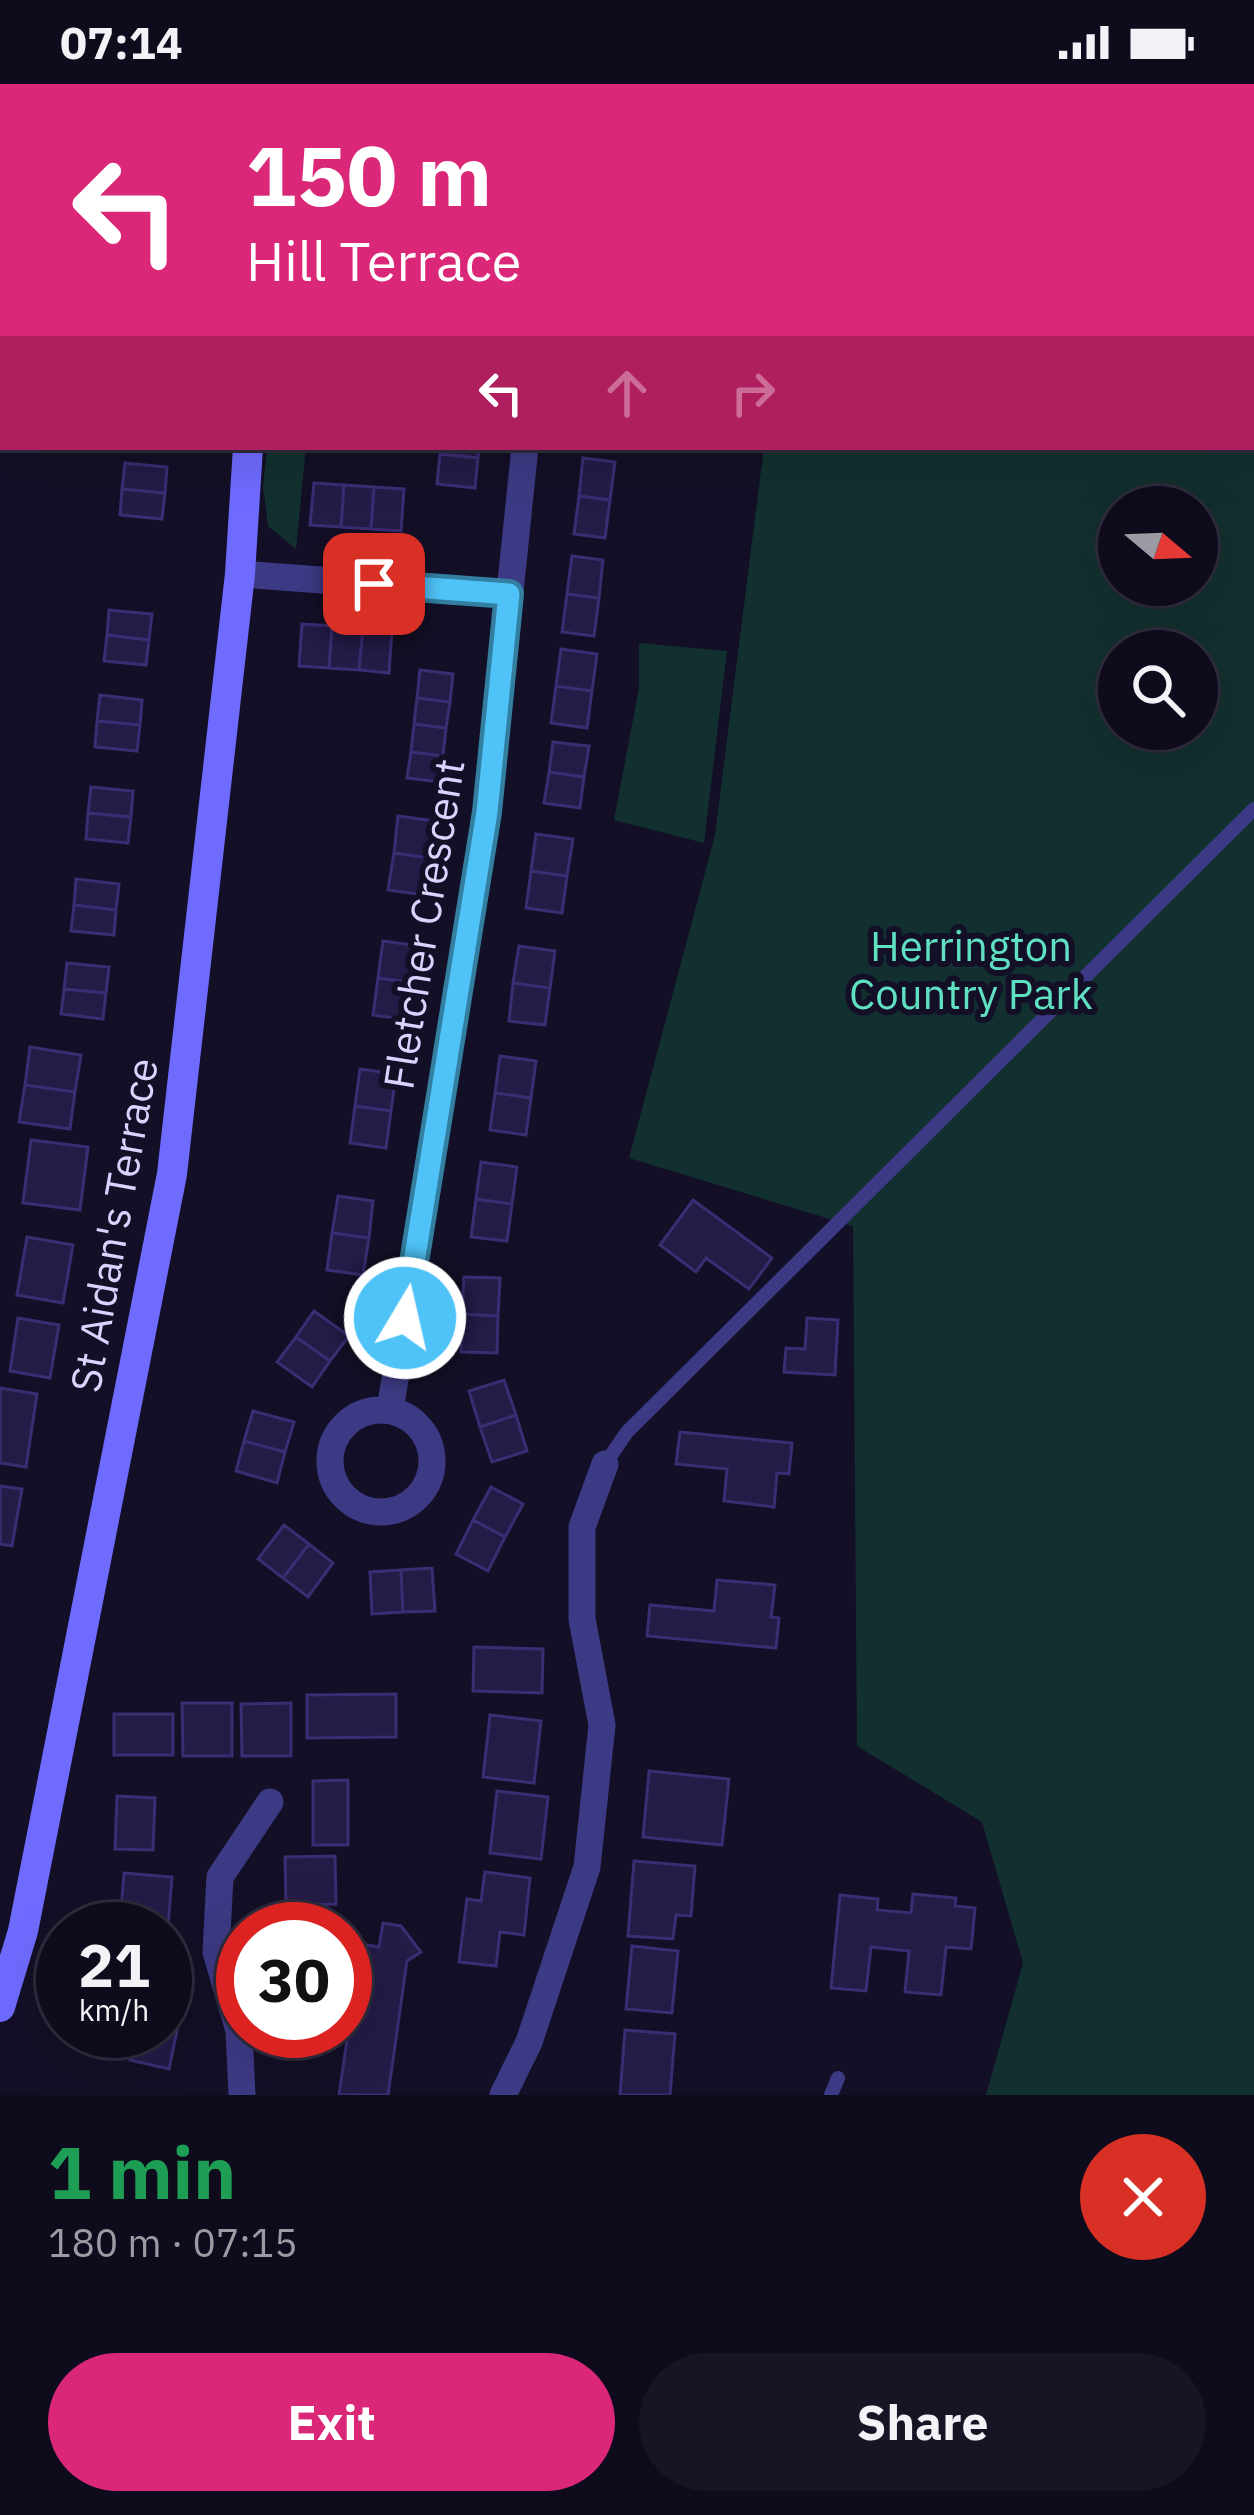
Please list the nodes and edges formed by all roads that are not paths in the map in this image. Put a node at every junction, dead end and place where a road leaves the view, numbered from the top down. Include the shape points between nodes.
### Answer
1 (248, 450) edge
2 (525, 450) edge
3 (240, 574) junction
4 (509, 594) junction
5 (1254, 808) edge
6 (390, 1410) dead end
7 (605, 1464) joint
8 (270, 1802) dead end
9 (0, 2007) edge
10 (838, 2078) dead end
11 (242, 2095) edge
12 (502, 2095) edge
13 (831, 2095) edge

1 - 3 main road, St Aidan's Terrace
2 - 4 street, Fletcher Crescent
3 - 4 street
3 - 9 main road, St Aidan's Terrace via 172,1174 23,1931
4 - 6 street, Fletcher Crescent via 487,812
5 - 7 lane via 628,1432
7 - 12 street via 582,1527 582,1618 602,1725 587,1867 529,2042
8 - 11 street via 220,1876 216,1952 239,2031
10 - 13 lane

